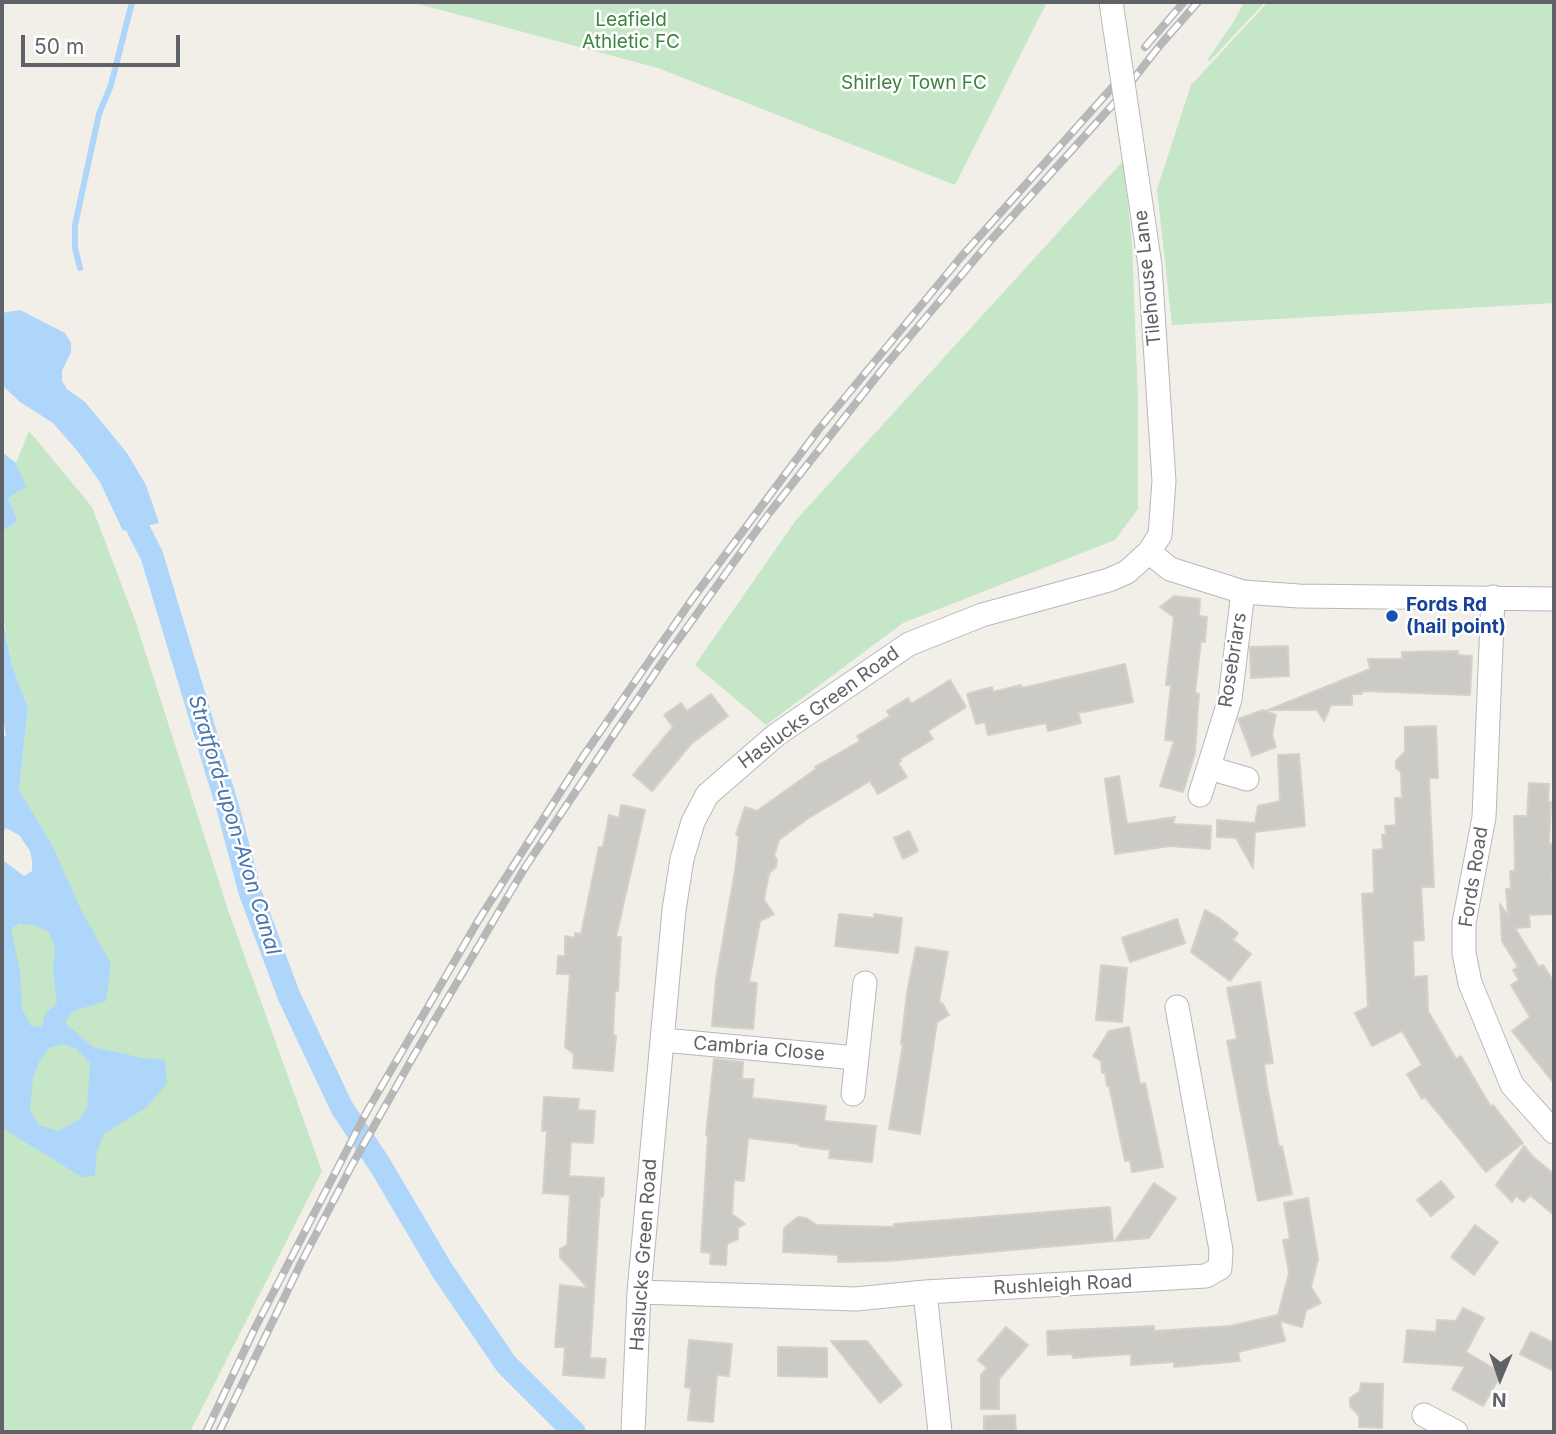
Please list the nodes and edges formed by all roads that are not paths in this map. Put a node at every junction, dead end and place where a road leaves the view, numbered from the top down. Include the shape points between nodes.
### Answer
1 (1111, 2) edge
2 (1149, 552) junction
3 (1243, 592) junction
4 (1493, 597) junction
5 (1554, 599) edge
6 (1209, 768) junction
7 (1247, 779) dead end
8 (1200, 795) dead end
9 (864, 983) dead end
10 (1177, 1007) dead end
11 (663, 1040) junction
12 (856, 1058) junction
13 (853, 1094) dead end
14 (1554, 1132) edge
15 (639, 1292) junction
16 (925, 1292) junction
17 (1424, 1415) dead end
18 (633, 1430) edge
19 (940, 1432) edge
20 (1455, 1432) edge

1 - 2 street, Tilehouse Lane, bridge via 1150,266 1164,481 1160,535
2 - 3 street via 1170,569
2 - 11 street, Haslucks Green Road via 1127,572 1109,580 982,615 909,644 776,735 707,795 682,859
3 - 4 street
3 - 6 street, Rosebriars via 1230,699
4 - 5 street
4 - 14 street, Fords Road via 1483,817 1464,923 1464,953 1470,983 1512,1085
6 - 7 street
6 - 8 street, Rosebriars
9 - 12 street
10 - 16 street, Rushleigh Road via 1222,1250 1220,1268 1206,1276
11 - 12 street, Cambria Close
11 - 15 street, Haslucks Green Road
12 - 13 street
15 - 16 street, Rushleigh Road via 856,1299
15 - 18 street, Haslucks Green Road
16 - 19 street
17 - 20 street

